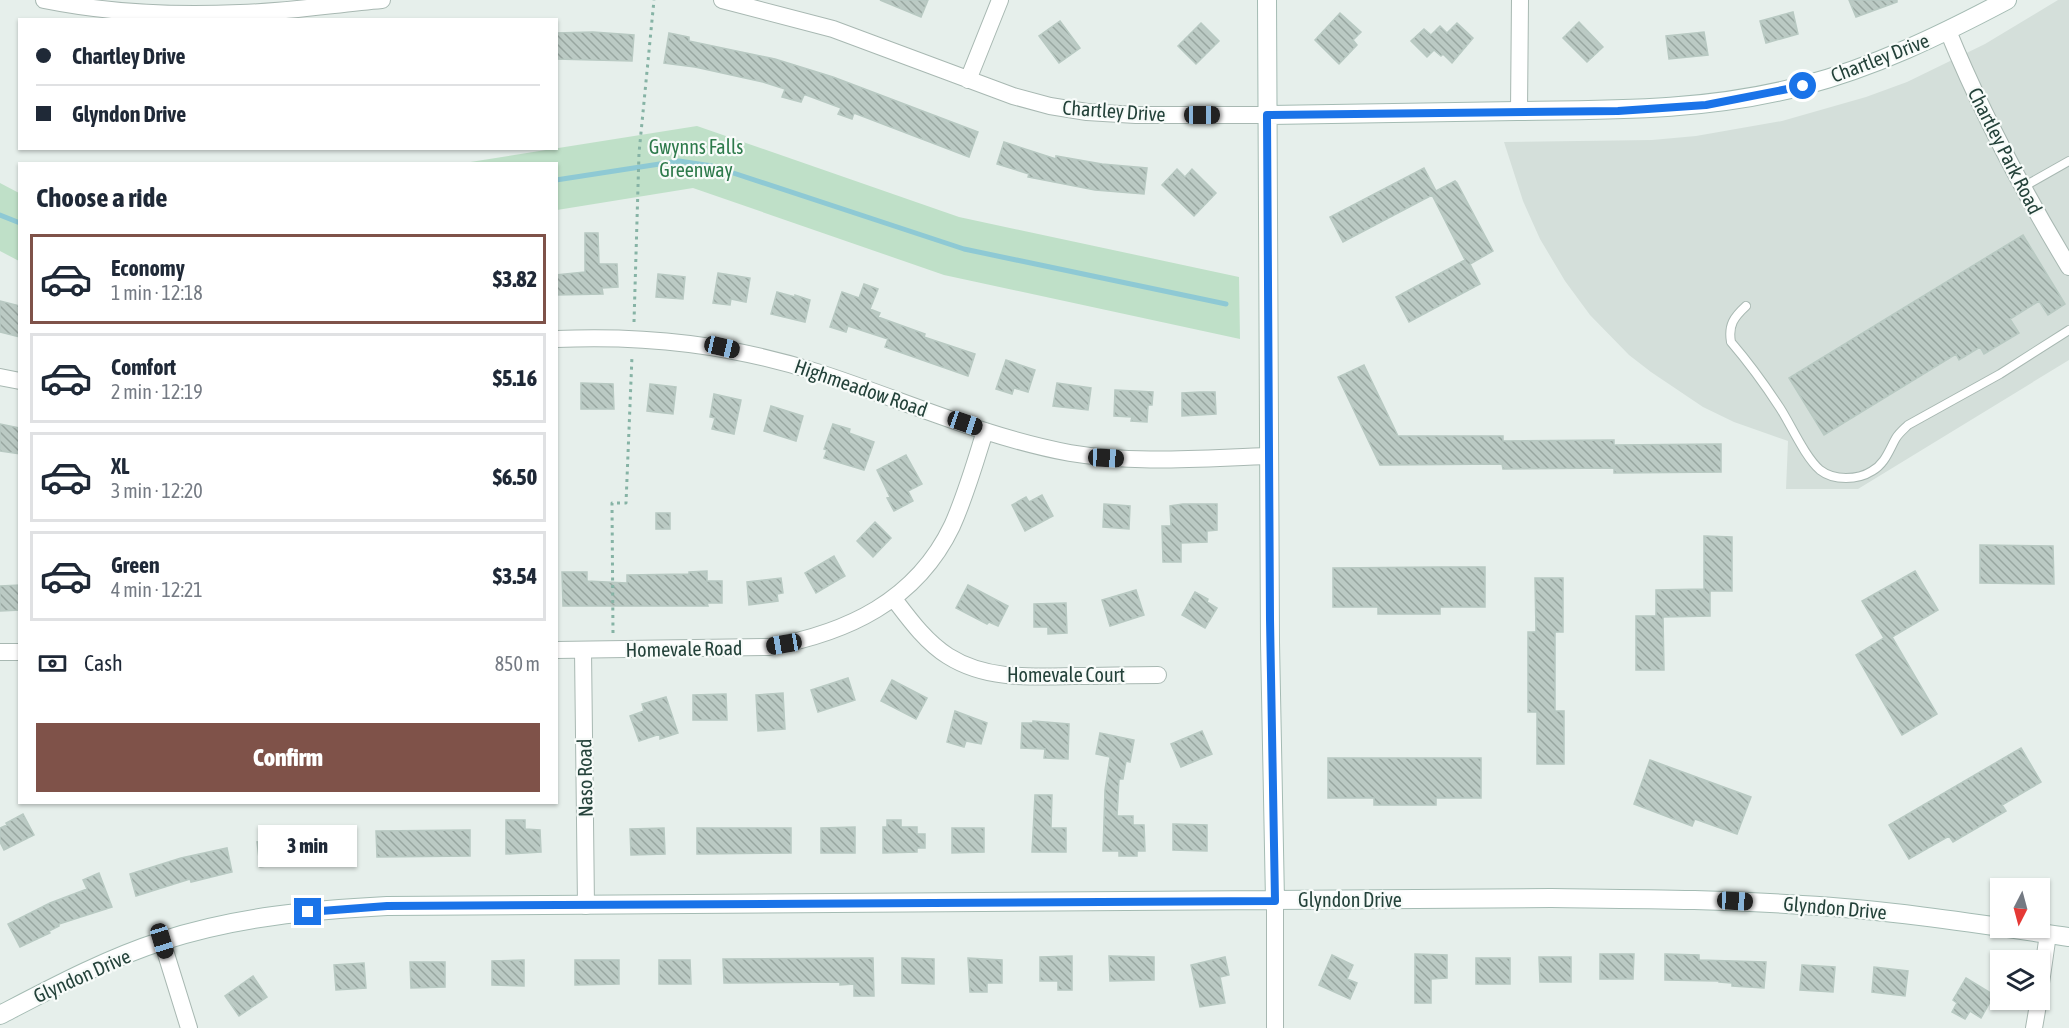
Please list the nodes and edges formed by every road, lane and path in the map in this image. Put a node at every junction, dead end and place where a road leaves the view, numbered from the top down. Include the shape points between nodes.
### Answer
1 (44, 0) edge
2 (382, 0) edge
3 (654, 0) edge
4 (722, 0) edge
5 (1000, 0) edge
6 (1267, 0) edge
7 (1520, 0) edge
8 (2007, 0) edge
9 (1948, 31) junction
10 (968, 80) junction
11 (1519, 111) junction
12 (1267, 115) junction
13 (2069, 160) edge
14 (2023, 187) junction
15 (2069, 267) edge
16 (1746, 306) dead end
17 (2069, 330) edge
18 (633, 338) junction
19 (558, 339) edge
20 (0, 377) edge
21 (18, 381) edge
22 (986, 431) junction
23 (1269, 456) junction
24 (894, 599) junction
25 (558, 650) edge
26 (583, 650) junction
27 (613, 650) junction
28 (0, 652) edge
29 (18, 652) edge
30 (1158, 675) dead end
31 (1275, 901) junction
32 (586, 906) junction
33 (1990, 926) edge
34 (2050, 934) edge
35 (2069, 937) edge
36 (162, 941) junction
37 (2037, 1010) edge
38 (0, 1015) edge
39 (189, 1028) edge
40 (1275, 1028) edge
41 (2034, 1028) edge

1 - 2 street via 173,14 242,13
3 - 18 path via 639,153
4 - 10 street, Chartley Drive via 833,28
5 - 10 street
6 - 12 street
7 - 11 street
8 - 9 street, Chartley Drive
9 - 11 street, Chartley Drive via 1855,70 1750,98 1618,111
9 - 14 street, Chartley Park Road via 1989,126
10 - 12 street, Chartley Drive via 1050,106 1087,112
11 - 12 street, Chartley Drive
12 - 23 street
13 - 14 lane
14 - 15 street, Chartley Park Road
16 - 17 lane via 1733,318 1731,342 1820,470 1847,478 1862,477 1875,470 1908,425
18 - 19 street, Highmeadow Road
18 - 22 street, Highmeadow Road via 722,347 770,358
18 - 27 path via 626,503 612,503
20 - 21 street
22 - 23 street, Highmeadow Road via 1070,453 1106,458
22 - 24 street, Homevale Road via 951,527 917,578
23 - 31 street
24 - 27 street, Homevale Road via 858,620 798,642 759,647
24 - 30 street, Homevale Court via 922,635 948,656 973,669 1027,677
25 - 26 street, Homevale Road
26 - 27 street, Homevale Road
26 - 32 street, Naso Road
28 - 29 street
31 - 32 street, Glyndon Drive
31 - 33 street, Glyndon Drive via 1712,900 1804,905
31 - 40 street
32 - 36 street, Glyndon Drive via 328,909 259,918
34 - 35 street, Glyndon Drive
36 - 38 street, Glyndon Drive via 56,985
36 - 39 street
37 - 41 street

